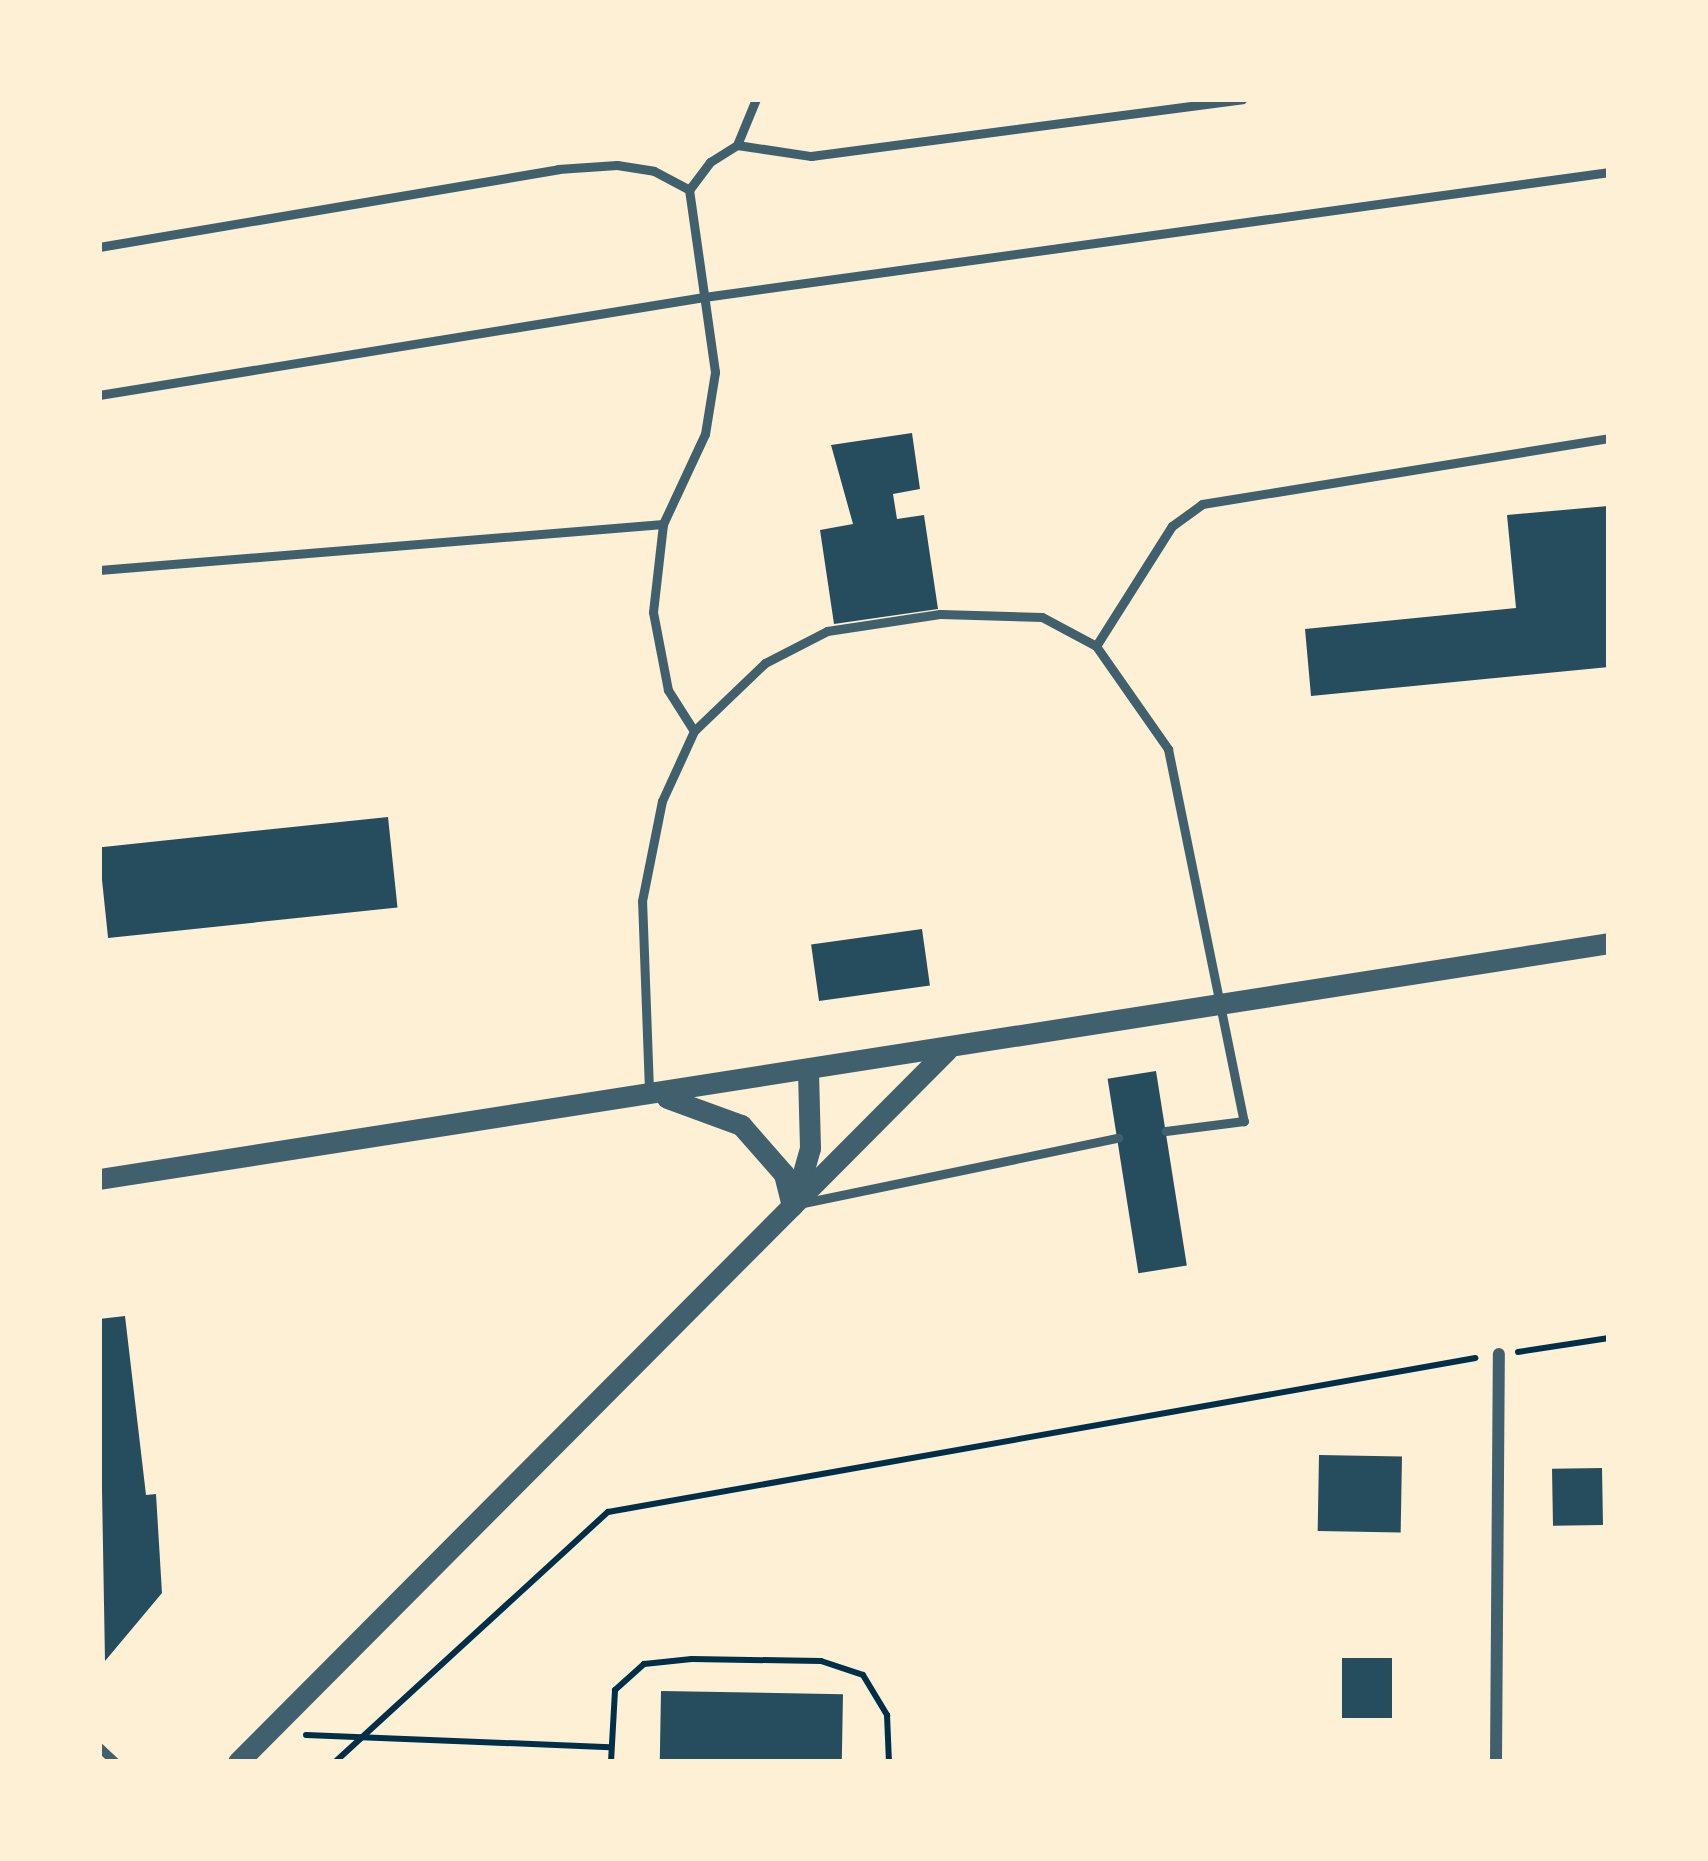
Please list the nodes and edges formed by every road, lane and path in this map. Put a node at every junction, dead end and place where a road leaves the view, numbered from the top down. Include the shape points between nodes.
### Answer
1 (756, 99) edge
2 (1242, 99) edge
3 (737, 145) junction
4 (1609, 172) edge
5 (689, 190) junction
6 (99, 247) edge
7 (704, 297) junction
8 (99, 395) edge
9 (1609, 438) edge
10 (663, 524) junction
11 (99, 570) edge
12 (1096, 646) junction
13 (694, 731) junction
14 (1609, 943) edge
15 (1220, 1008) junction
16 (948, 1050) junction
17 (808, 1071) junction
18 (649, 1095) junction
19 (1166, 1131) dead end
20 (1118, 1138) dead end
21 (99, 1179) edge
22 (792, 1206) junction
23 (1609, 1338) edge
24 (1499, 1354) junction
25 (272, 1732) junction
26 (358, 1739) junction
27 (99, 1747) edge
28 (611, 1748) junction
29 (115, 1762) edge
30 (238, 1762) edge
31 (335, 1762) edge
32 (611, 1762) edge
33 (889, 1762) edge
34 (1496, 1762) edge

1 - 3 lane
2 - 3 lane via 811,156
3 - 5 lane via 710,162
4 - 7 lane
5 - 6 lane via 635,168 558,169
5 - 7 lane
7 - 8 lane
7 - 10 lane via 714,338 711,404
9 - 12 lane via 1202,504 1172,526
10 - 11 lane
10 - 13 lane via 656,652
12 - 13 lane via 1042,617 940,614 827,631 765,663
12 - 15 lane via 1168,749
13 - 18 lane via 662,801 642,901
14 - 15 street
15 - 16 street
15 - 19 lane via 1244,1121
16 - 17 street
16 - 22 street
17 - 18 street
17 - 22 street via 810,1148
18 - 21 street
18 - 22 street via 698,1103 741,1125 777,1162
20 - 22 lane
22 - 25 street
23 - 24 path
24 - 26 path via 608,1512
24 - 34 street
25 - 26 path
25 - 30 street
26 - 28 path
26 - 31 path
27 - 29 lane
28 - 32 path
28 - 33 path via 615,1690 644,1664 821,1661 863,1675 887,1715

